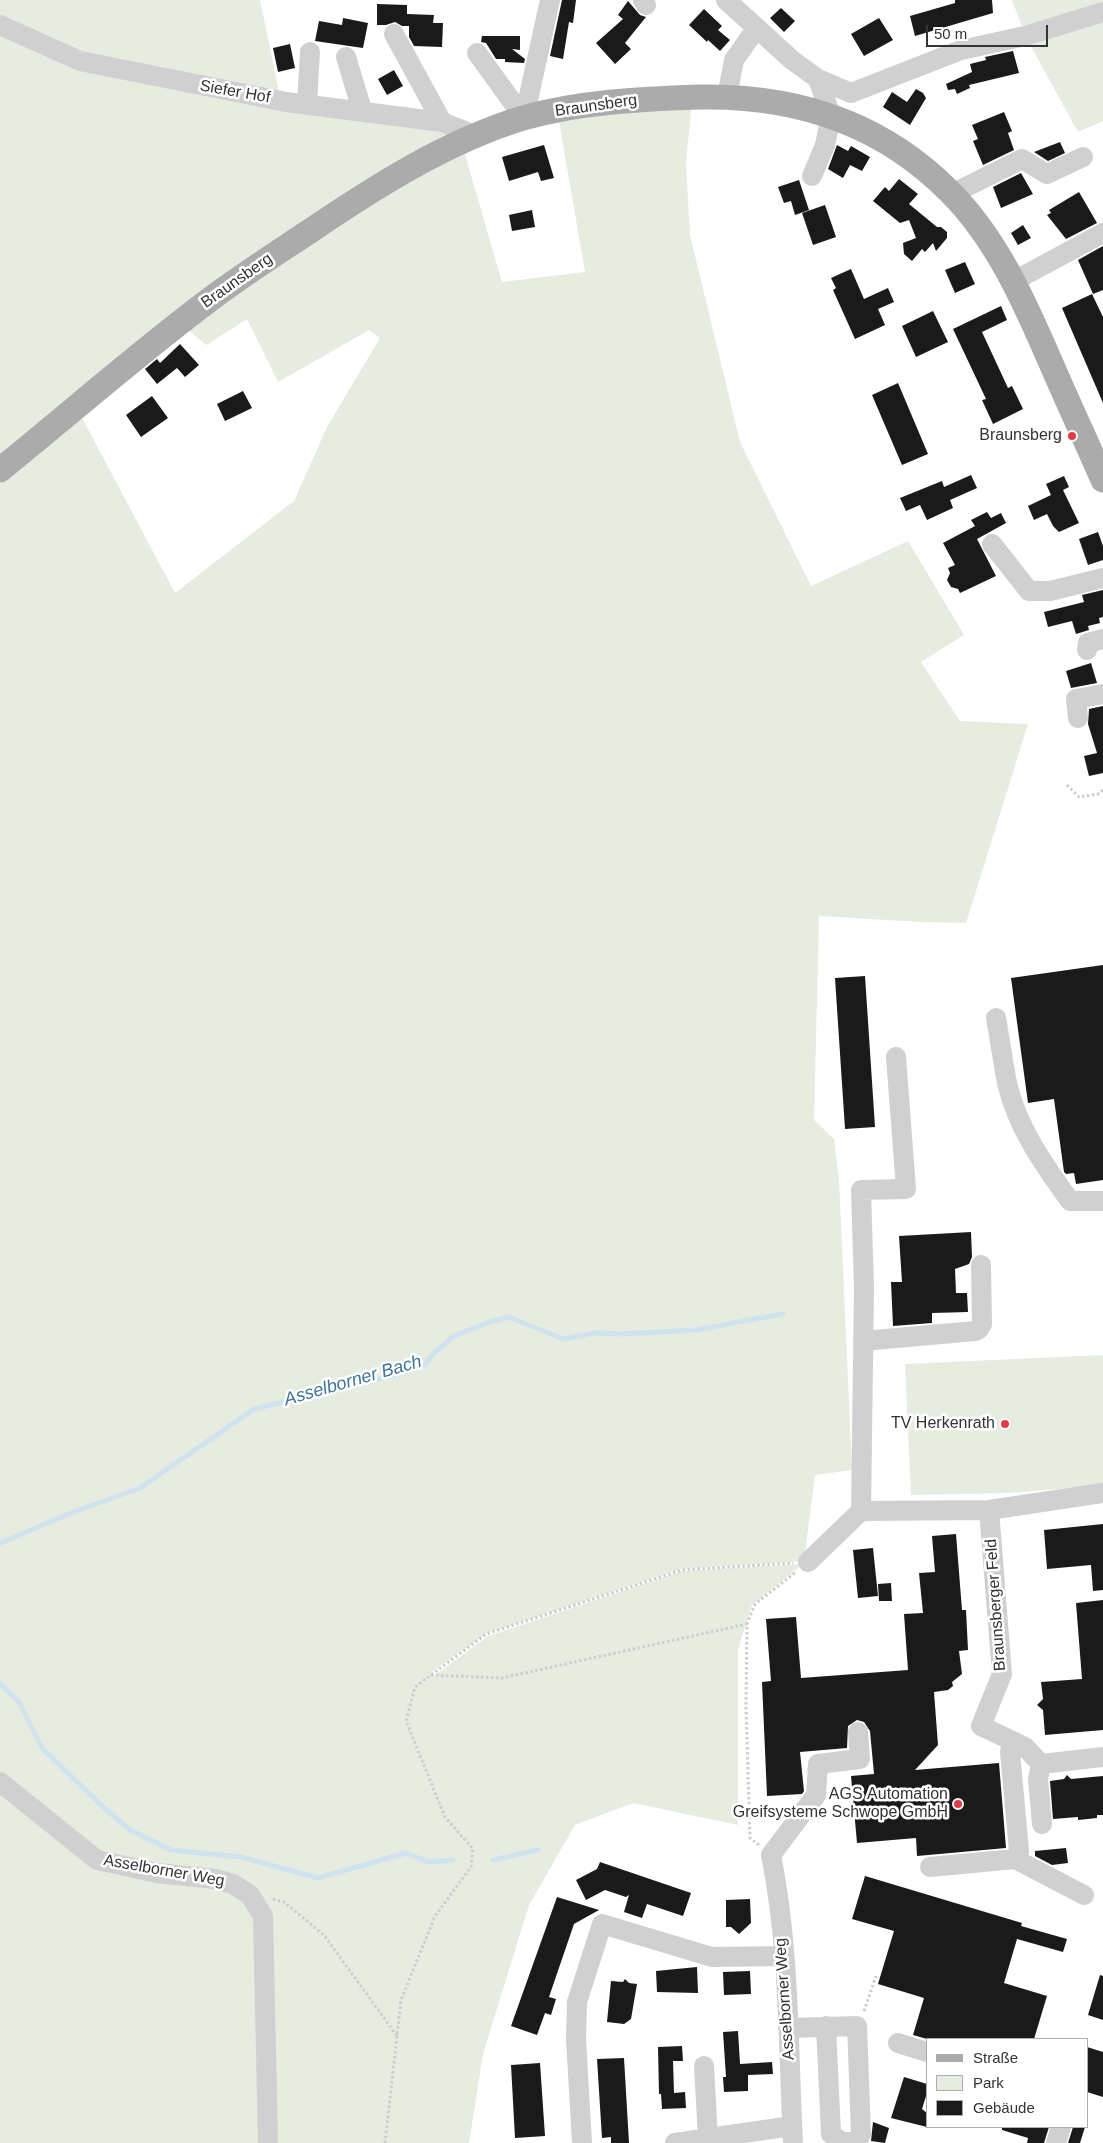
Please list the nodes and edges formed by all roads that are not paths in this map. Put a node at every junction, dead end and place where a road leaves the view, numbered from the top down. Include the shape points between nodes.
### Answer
1 (550, 0) edge
2 (726, 0) edge
3 (1103, 12) edge
4 (0, 25) edge
5 (756, 29) junction
6 (394, 34) dead end
7 (310, 52) dead end
8 (477, 53) dead end
9 (346, 57) dead end
10 (818, 79) junction
11 (727, 97) junction
12 (307, 104) junction
13 (362, 110) junction
14 (831, 116) junction
15 (524, 118) junction
16 (442, 122) junction
17 (477, 136) junction
18 (1083, 157) dead end
19 (812, 176) dead end
20 (952, 194) junction
21 (1103, 233) edge
22 (1014, 281) junction
23 (0, 470) edge
24 (1103, 480) edge
25 (992, 544) dead end
26 (1103, 578) edge
27 (1103, 694) edge
28 (1078, 718) dead end
29 (996, 1018) dead end
30 (896, 1057) dead end
31 (1103, 1201) edge
32 (981, 1265) dead end
33 (863, 1341) junction
34 (1103, 1494) edge
35 (989, 1510) junction
36 (861, 1511) junction
37 (808, 1562) road end
38 (858, 1732) dead end
39 (1012, 1741) junction
40 (1103, 1757) edge
41 (1041, 1764) junction
42 (0, 1782) edge
43 (1042, 1824) dead end
44 (1015, 1859) junction
45 (930, 1867) dead end
46 (1084, 1895) dead end
47 (783, 1956) junction
48 (826, 2026) junction
49 (788, 2028) junction
50 (898, 2043) dead end
51 (926, 2052) edge
52 (704, 2066) dead end
53 (1061, 2128) edge
54 (793, 2134) edge
55 (708, 2138) junction
56 (268, 2143) edge
57 (582, 2143) edge
58 (676, 2143) edge
59 (1056, 2143) edge

1 - 15 street
2 - 5 street
3 - 10 street via 1024,36 961,50 851,93
4 - 12 street, Siefer Hof via 80,61
5 - 10 street
5 - 11 street via 734,60
6 - 16 street
7 - 12 street
8 - 15 street
9 - 13 street
10 - 14 street
11 - 14 main road, Braunsberg via 773,100
11 - 15 main road, Braunsberg via 596,104
12 - 13 street, Siefer Hof
13 - 16 street, Siefer Hof
14 - 19 street via 825,144
14 - 20 main road, Braunsberg via 903,152
15 - 17 main road, Braunsberg
16 - 17 street, Siefer Hof
17 - 23 main road, Braunsberg via 417,164 354,201 247,274 145,350
18 - 20 street via 1047,174 1022,159
20 - 22 main road, Braunsberg
21 - 22 street
22 - 24 main road, Braunsberg
25 - 26 street via 1028,591 1050,591
27 - 28 street via 1076,699
29 - 31 street via 1008,1084 1018,1115 1040,1159 1070,1201
30 - 33 street via 906,1189 861,1190
32 - 33 street via 980,1329
33 - 36 street
34 - 35 street
35 - 36 street
35 - 39 street, Braunsberger Feld via 1002,1674 981,1726
36 - 37 street
38 - 47 street, Asselborner Weg via 860,1759 818,1764 816,1795 771,1855 777,1884
39 - 41 street via 1025,1747
39 - 44 street via 1010,1752 1019,1851
40 - 41 street
41 - 43 street via 1038,1779
42 - 56 street, Asselborner Weg via 97,1860 158,1873 214,1879 233,1884 250,1895 263,1916
44 - 45 street
44 - 46 street
47 - 49 street, Asselborner Weg
47 - 57 street via 712,1957 602,1924 577,2002
48 - 48 street via 831,2134 842,2142 857,2142 861,2134 857,2026
48 - 49 street
49 - 54 street, Asselborner Weg
50 - 51 street
52 - 55 street
53 - 59 street
54 - 55 street
55 - 58 street

